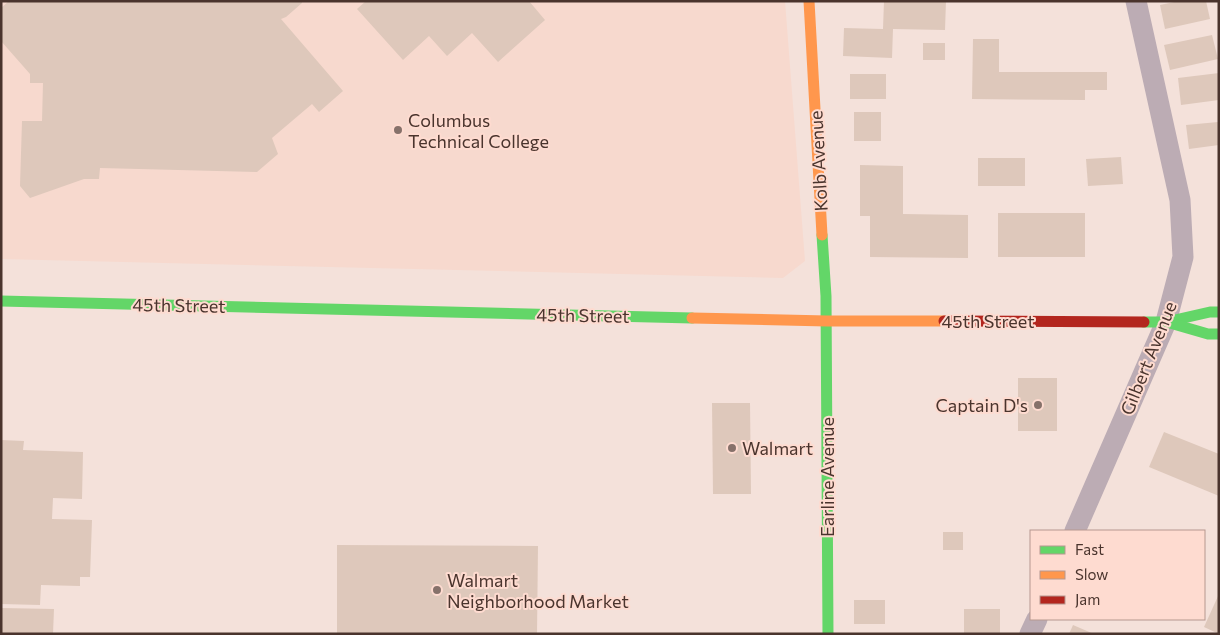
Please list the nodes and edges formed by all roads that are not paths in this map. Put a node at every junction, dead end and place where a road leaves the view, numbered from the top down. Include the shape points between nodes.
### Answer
1 (809, 1) edge
2 (1136, 1) edge
3 (1, 301) edge
4 (1219, 312) edge
5 (827, 321) junction
6 (1166, 322) junction
7 (1219, 334) edge
8 (1075, 530) edge
9 (1037, 620) edge
10 (828, 634) edge
11 (1030, 634) edge

1 - 5 main road, Kolb Avenue
2 - 6 street, Gilbert Avenue via 1180,200 1183,258
3 - 5 main road, 45th Street
4 - 6 main road, 45th Street
5 - 6 main road, 45th Street
5 - 10 main road, Earline Avenue
6 - 7 main road, 45th Street
6 - 8 street, Gilbert Avenue
9 - 11 street

